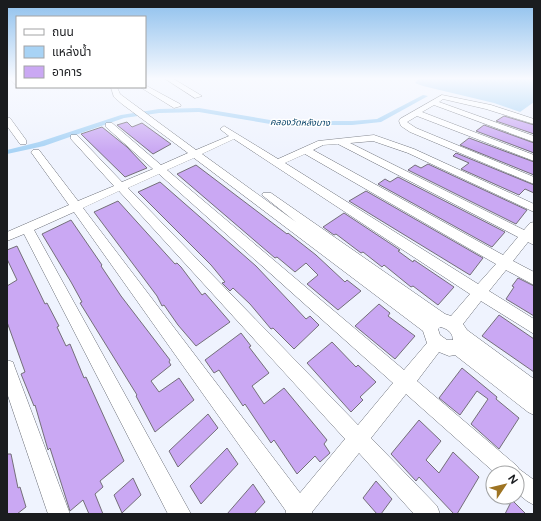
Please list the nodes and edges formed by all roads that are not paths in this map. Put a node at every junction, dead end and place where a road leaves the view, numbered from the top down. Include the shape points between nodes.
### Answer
1 (130, 102) edge
2 (170, 102) edge
3 (433, 102) joint
4 (468, 102) edge
5 (133, 104) joint
6 (177, 106) dead end
7 (417, 113) junction
8 (7, 120) edge
9 (534, 122) edge
10 (109, 125) dead end
11 (224, 130) dead end
12 (235, 136) junction
13 (74, 137) dead end
14 (534, 139) edge
15 (23, 142) dead end
16 (340, 142) junction
17 (307, 151) junction
18 (36, 152) dead end
19 (200, 152) junction
20 (534, 158) edge
21 (278, 163) junction
22 (161, 169) junction
23 (534, 181) edge
24 (121, 187) junction
25 (76, 206) junction
26 (534, 208) edge
27 (27, 228) junction
28 (531, 234) edge
29 (7, 236) edge
30 (504, 262) junction
31 (534, 280) edge
32 (479, 293) junction
33 (534, 327) edge
34 (447, 333) junction
35 (7, 368) edge
36 (405, 382) junction
37 (534, 390) edge
38 (534, 406) edge
39 (358, 438) junction
40 (501, 465) edge
41 (525, 486) edge
42 (534, 494) edge
43 (299, 513) edge
44 (59, 514) edge
45 (180, 514) edge
46 (429, 514) edge

1 - 5 street
2 - 6 street
3 - 7 street
3 - 14 street
4 - 9 street
5 - 19 street
7 - 20 street
7 - 23 street via 403,121 408,127
8 - 15 street
10 - 22 street
11 - 12 street
12 - 19 street
12 - 21 street
13 - 24 street
16 - 17 street via 321,144
16 - 26 street via 374,138 383,140
16 - 28 street
17 - 21 street
17 - 30 street
18 - 25 street
19 - 22 street
19 - 34 street
21 - 32 street
22 - 24 street
22 - 36 street
24 - 25 street
24 - 39 street
25 - 27 street
25 - 43 street
27 - 29 street
27 - 45 street
28 - 30 street
30 - 31 street
30 - 32 street
32 - 33 street
32 - 34 street
34 - 36 street
34 - 37 street
34 - 38 street
35 - 44 street
36 - 39 street
36 - 40 street
39 - 43 street
39 - 46 street
41 - 42 street

